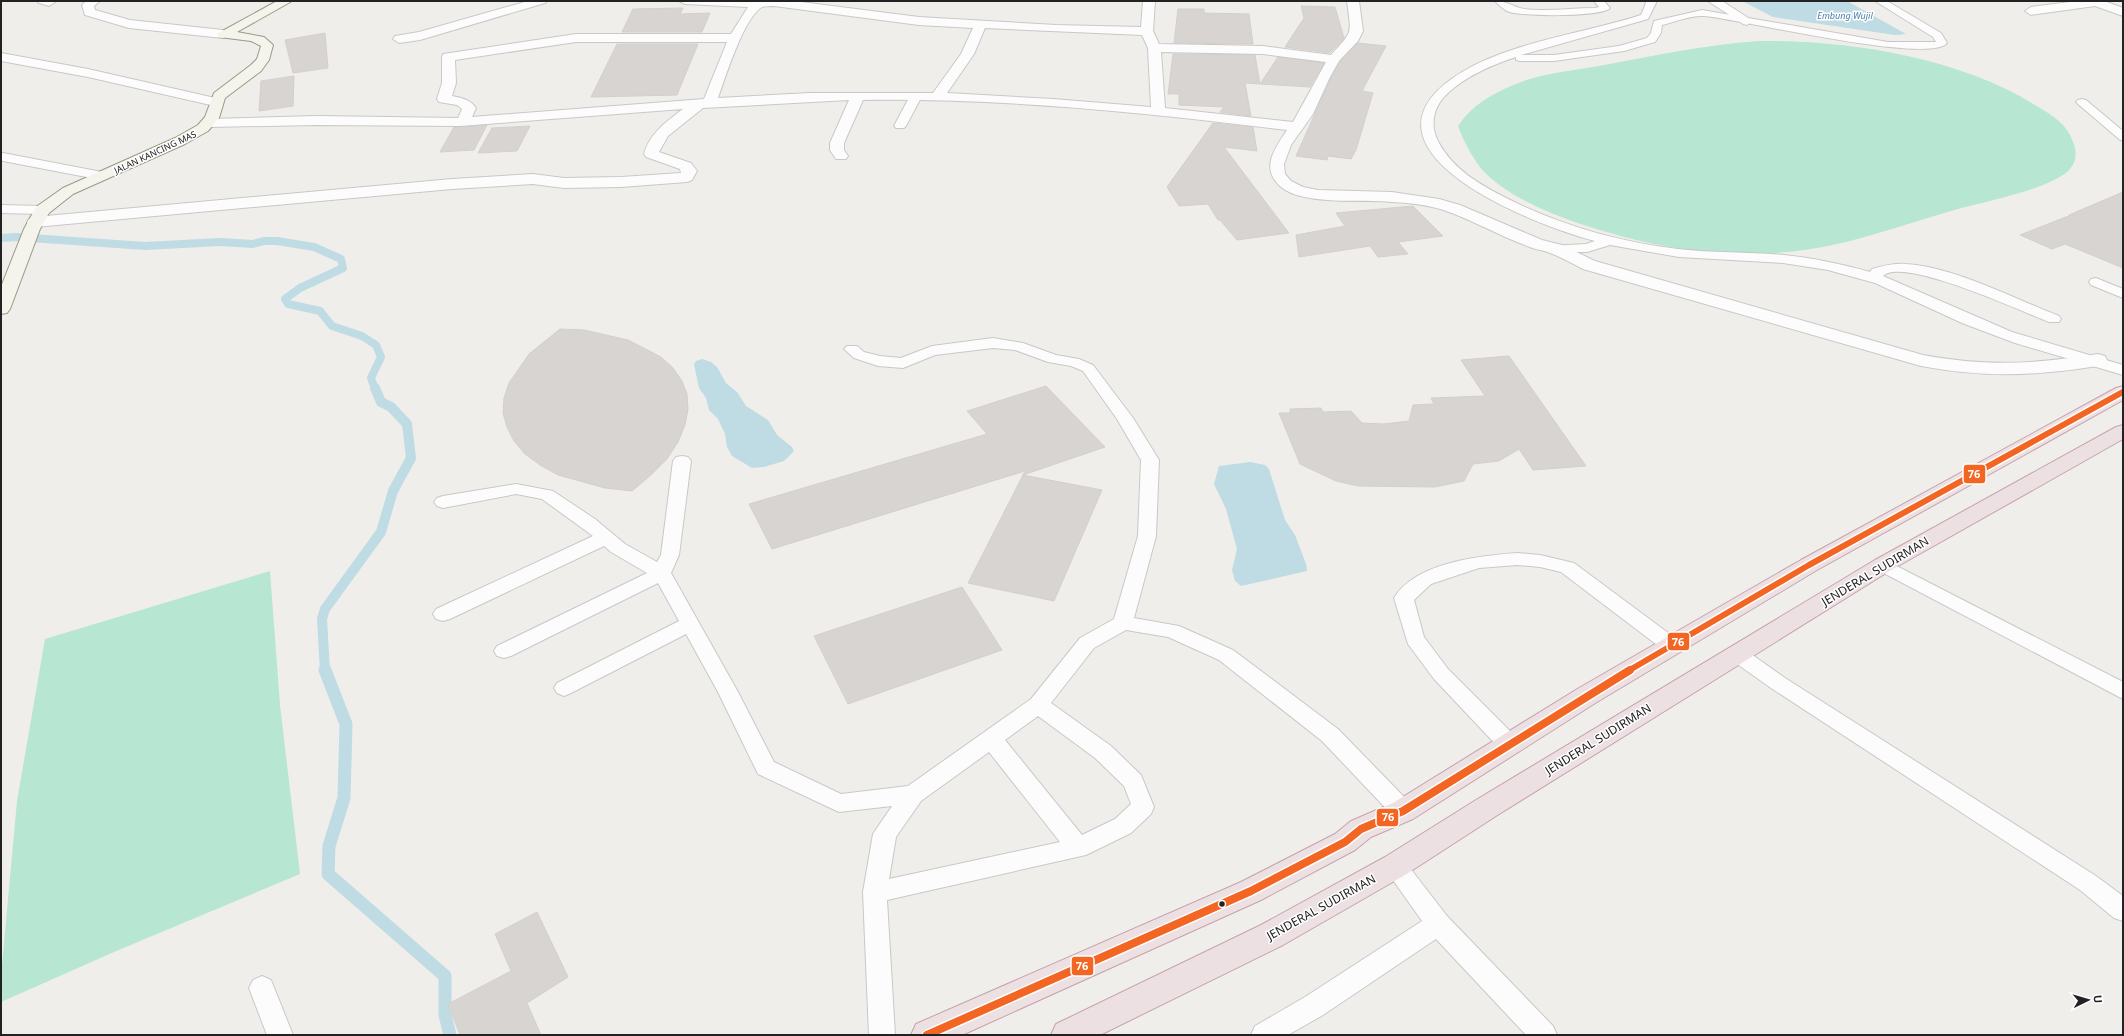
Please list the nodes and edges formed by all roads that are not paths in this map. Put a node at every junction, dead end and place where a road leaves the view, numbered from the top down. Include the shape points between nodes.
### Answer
1 (94, 1) edge
2 (286, 1) edge
3 (541, 1) edge
4 (685, 1) edge
5 (1149, 1) edge
6 (1353, 1) edge
7 (1500, 1) edge
8 (1599, 1) edge
9 (1650, 1) edge
10 (1704, 1) edge
11 (1714, 1) edge
12 (1880, 1) edge
13 (774, 2) edge
14 (2095, 2) edge
15 (759, 4) junction
16 (2031, 11) dead end
17 (2123, 12) edge
18 (1702, 13) junction
19 (1645, 17) junction
20 (1747, 21) junction
21 (1657, 23) junction
22 (980, 25) junction
23 (1147, 31) junction
24 (223, 34) junction
25 (735, 38) junction
26 (399, 39) dead end
27 (1154, 48) junction
28 (1, 57) edge
29 (1503, 58) junction
30 (1334, 59) junction
31 (858, 96) junction
32 (916, 96) junction
33 (938, 96) junction
34 (215, 102) junction
35 (2082, 102) dead end
36 (705, 103) junction
37 (1158, 111) junction
38 (464, 122) junction
39 (209, 123) junction
40 (900, 126) dead end
41 (1296, 127) junction
42 (2123, 137) edge
43 (841, 156) dead end
44 (2, 157) dead end
45 (102, 176) junction
46 (1, 209) edge
47 (34, 226) junction
48 (1612, 240) junction
49 (1556, 249) junction
50 (1875, 279) junction
51 (2096, 282) dead end
52 (2123, 294) edge
53 (1, 308) edge
54 (2054, 319) dead end
55 (852, 348) dead end
56 (2098, 360) junction
57 (2123, 370) edge
58 (2123, 392) edge
59 (2123, 432) edge
60 (682, 461) dead end
61 (443, 502) dead end
62 (605, 538) junction
63 (1883, 565) junction
64 (662, 574) junction
65 (443, 614) dead end
66 (1123, 623) junction
67 (689, 624) junction
68 (1672, 646) junction
69 (504, 651) dead end
70 (1737, 654) junction
71 (564, 688) dead end
72 (2123, 691) edge
73 (1038, 705) junction
74 (991, 738) junction
75 (1509, 744) junction
76 (913, 795) junction
77 (1403, 811) junction
78 (1078, 848) junction
79 (1395, 866) junction
80 (875, 892) junction
81 (2123, 910) edge
82 (1438, 924) junction
83 (262, 988) dead end
84 (280, 1035) edge
85 (882, 1035) edge
86 (927, 1035) edge
87 (1067, 1035) edge
88 (1264, 1035) edge
89 (1544, 1035) edge

1 - 24 street via 88,5 89,12 129,24
2 - 24 street
3 - 26 street via 420,36
4 - 15 street
5 - 23 street
6 - 30 street via 1355,35
7 - 8 lane via 1510,9 1525,12 1596,11 1605,8
9 - 19 lane
10 - 18 lane
11 - 20 street
12 - 20 lane via 1937,35 1942,42 1934,46 1888,45
13 - 15 street
13 - 22 street via 919,21
14 - 16 street
14 - 17 street
15 - 25 street via 750,11
18 - 20 lane
18 - 21 lane
19 - 21 lane
19 - 29 lane
21 - 29 lane via 1656,33 1651,40 1620,49 1554,58
22 - 23 street
22 - 33 street via 966,59
23 - 27 street
24 - 34 street via 257,39 267,45 260,64 221,93
25 - 36 street
25 - 38 street via 576,38 448,57 449,83 444,99 461,102 469,108
27 - 30 street via 1263,50
27 - 37 street
28 - 34 street via 88,73
29 - 48 lane via 1465,74 1440,94 1430,110 1426,130 1444,163 1471,184 1504,202 1562,228
30 - 41 street via 1306,114
31 - 32 street
31 - 36 street
31 - 43 street via 837,143 837,150
32 - 33 street
32 - 40 lane
33 - 37 street
34 - 39 street
35 - 42 lane
36 - 38 street
36 - 47 street via 662,134 651,146 651,154 686,166 689,172 687,177 621,182 564,183 533,179 452,184
37 - 41 street
38 - 39 street via 383,123 308,120
39 - 45 street, JALAN KANCING MAS via 180,141
41 - 49 street via 1284,145 1277,164 1278,175 1286,184 1298,190 1318,195 1392,197 1433,202 1454,208 1536,244
44 - 45 lane
45 - 47 street, JALAN KANCING MAS via 58,197
46 - 47 lane
47 - 53 street, JALAN KANCING MAS
48 - 49 lane via 1587,248
48 - 50 lane via 1663,251 1801,261
49 - 56 street via 1589,265 1922,360 1968,368 2018,369
50 - 54 lane via 1876,272 1886,269 1930,271
50 - 56 lane via 2020,340
51 - 52 lane
55 - 66 lane via 858,355 878,361 902,363 932,351 993,343 1018,346 1088,368 1125,418 1150,460 1147,536
56 - 57 lane
58 - 68 highway via 1809,566
59 - 63 highway, JENDERAL SUDIRMAN
60 - 64 lane via 670,555
61 - 62 lane via 516,489 547,495 589,523
62 - 64 lane
62 - 65 lane
63 - 70 highway, JENDERAL SUDIRMAN
63 - 72 lane
64 - 67 lane
64 - 69 lane
66 - 73 lane via 1087,643
66 - 77 lane via 1172,630 1226,655 1330,735
67 - 71 lane
67 - 76 lane via 728,692 766,768 839,803
68 - 75 highway
68 - 75 lane via 1567,567 1517,559 1478,562 1424,579 1404,598 1415,639 1441,674
70 - 79 highway, JENDERAL SUDIRMAN
70 - 81 lane via 2088,883
73 - 74 lane
73 - 78 lane via 1103,752 1133,781 1143,807 1123,826
74 - 76 lane
74 - 78 lane
75 - 77 highway
76 - 80 lane via 884,834
77 - 86 highway via 1361,829 1345,842 1251,891
78 - 80 lane
79 - 82 lane
79 - 87 highway, JENDERAL SUDIRMAN via 1272,935
80 - 85 lane
82 - 88 lane via 1314,1006
82 - 89 lane
83 - 84 lane

